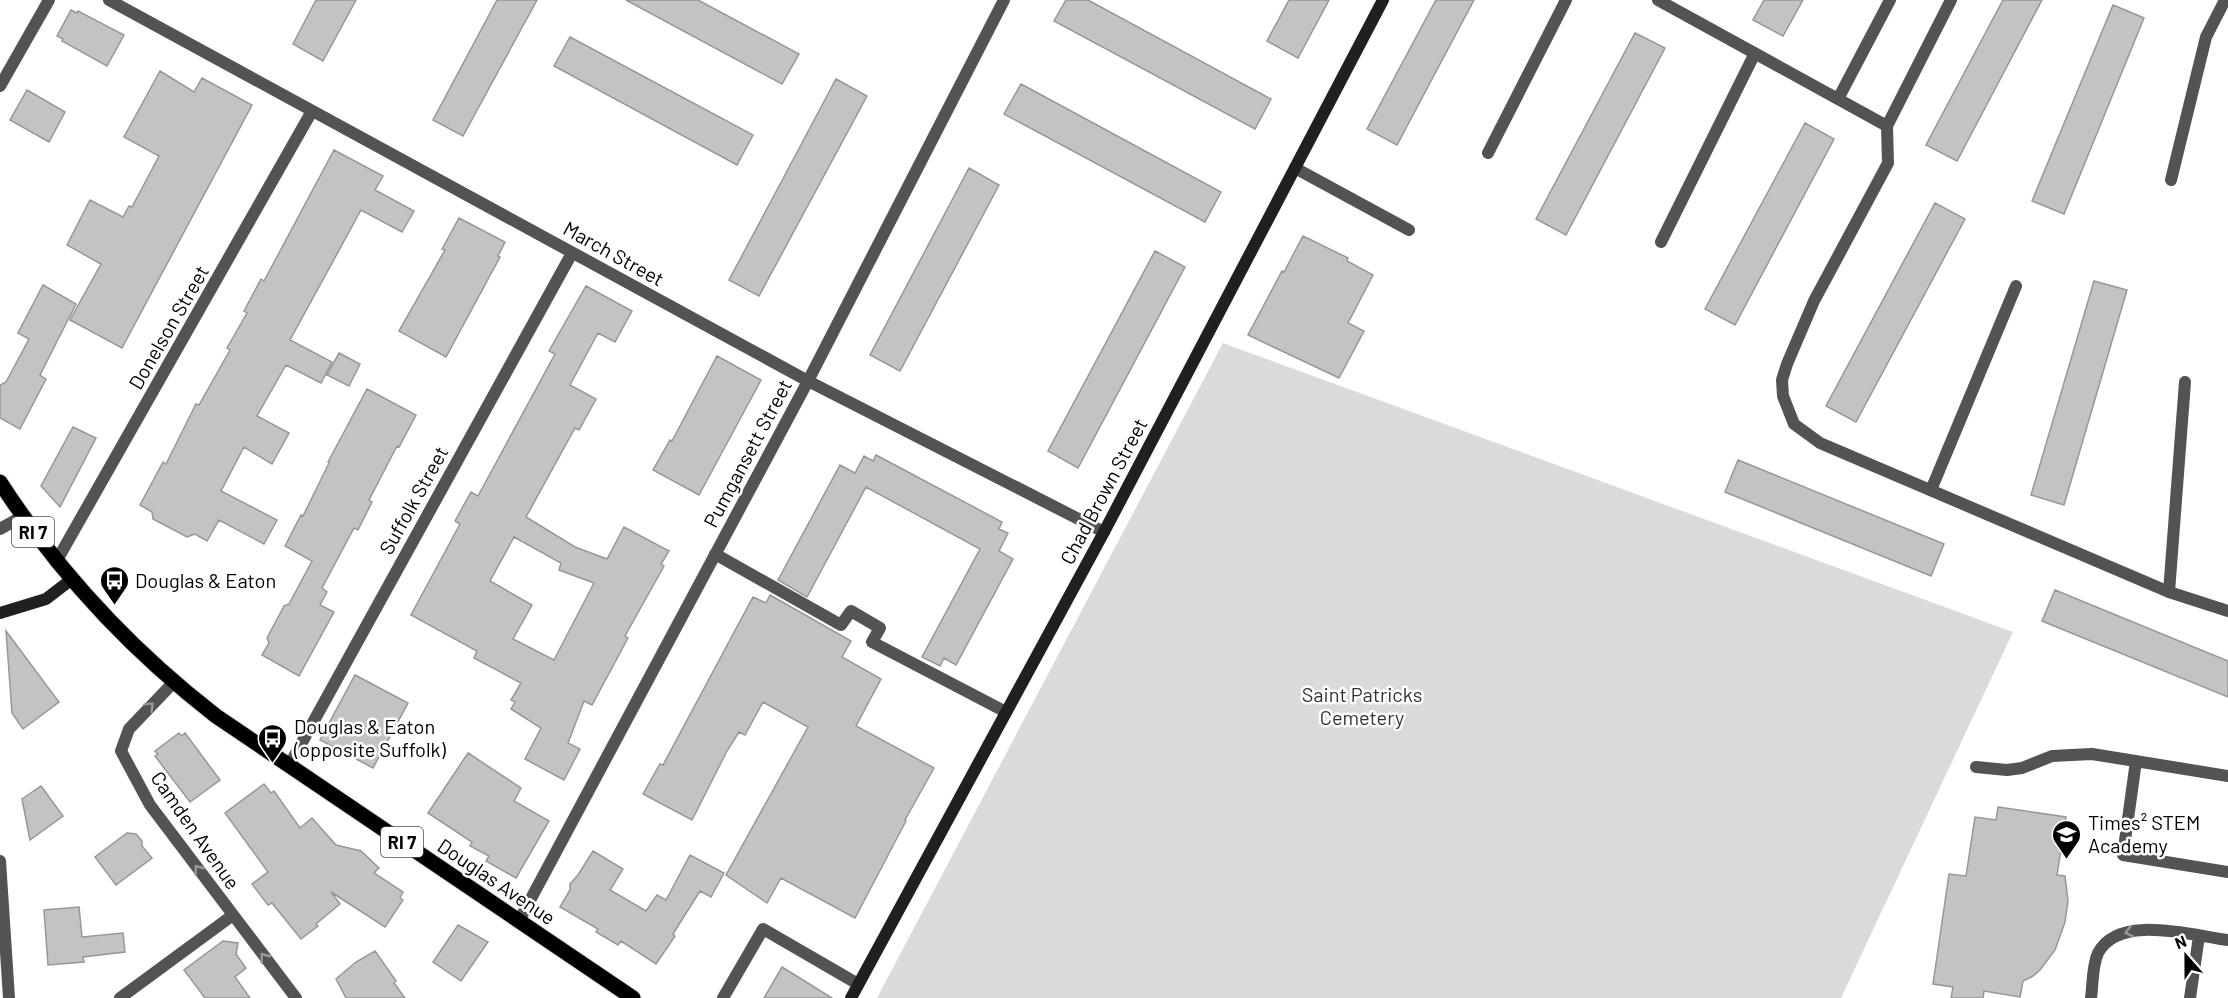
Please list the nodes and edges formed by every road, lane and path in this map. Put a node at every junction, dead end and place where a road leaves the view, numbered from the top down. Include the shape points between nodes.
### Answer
1 (49, 0) edge
2 (109, 0) edge
3 (1004, 0) edge
4 (1383, 0) edge
5 (1566, 0) edge
6 (1658, 0) edge
7 (1890, 0) edge
8 (1951, 0) edge
9 (2225, 0) edge
10 (1755, 53) junction
11 (0, 86) edge
12 (1838, 99) junction
13 (312, 111) junction
14 (1887, 126) junction
15 (1488, 153) dead end
16 (1295, 168) junction
17 (2171, 180) dead end
18 (1409, 230) dead end
19 (1661, 242) dead end
20 (572, 253) junction
21 (2016, 286) dead end
22 (808, 381) junction
23 (2185, 382) dead end
24 (0, 482) edge
25 (1931, 490) junction
26 (23, 516) junction
27 (0, 529) edge
28 (1104, 532) junction
29 (715, 554) junction
30 (57, 562) junction
31 (72, 579) junction
32 (2169, 592) junction
33 (2228, 611) edge
34 (0, 613) edge
35 (173, 683) junction
36 (1006, 712) junction
37 (2136, 761) junction
38 (289, 766) junction
39 (1976, 767) dead end
40 (2228, 776) edge
41 (0, 861) edge
42 (2228, 872) edge
43 (233, 915) junction
44 (519, 921) junction
45 (2199, 936) junction
46 (2228, 940) edge
47 (858, 984) junction
48 (9, 998) edge
49 (120, 998) edge
50 (296, 998) edge
51 (633, 998) edge
52 (723, 998) edge
53 (851, 998) edge
54 (2091, 998) edge
55 (2190, 998) edge

1 - 11 street
2 - 13 street, March Street
3 - 22 street, Pumgansett Street
4 - 16 street, Chad Brown Street
5 - 15 street
6 - 10 street
7 - 12 street
8 - 14 street
9 - 17 street via 2206,37
10 - 12 street
10 - 19 street
12 - 14 street
13 - 20 street, March Street
13 - 30 street, Donelson Street
14 - 25 street via 1888,163 1798,336 1782,380 1783,396 1794,424 1820,443
16 - 18 street
16 - 28 street, Chad Brown Street
20 - 22 street, March Street
20 - 38 street, Suffolk Street
21 - 25 street
22 - 28 street, March Street
22 - 29 street, Pumgansett Street
23 - 32 street
24 - 26 main road, Douglas Avenue / RI 7
25 - 32 street
26 - 27 street
26 - 30 main road, Douglas Avenue / RI 7
28 - 36 street, Chad Brown Street
29 - 36 street via 841,625 851,611 880,628 872,642
29 - 44 street, Pumgansett Street
30 - 31 main road, Douglas Avenue / RI 7
31 - 34 street via 46,599
31 - 35 main road, Douglas Avenue / RI 7
32 - 33 street
35 - 38 main road, Douglas Avenue / RI 7
43 -> 35 street, Camden Avenue via 150,805 121,751 129,729
36 - 47 street, Chad Brown Street
37 - 39 street via 2074,754 2052,756 2015,769
37 - 40 street
37 - 42 street via 2123,855
38 - 44 main road, Douglas Avenue / RI 7
41 - 48 street
43 - 49 street
50 -> 43 street, Camden Avenue
44 - 51 main road, Douglas Avenue / RI 7
45 - 46 street
45 -> 54 street via 2147,929 2112,938 2098,952
45 - 55 street
47 - 52 street via 763,929
47 - 53 street, Chad Brown Street

